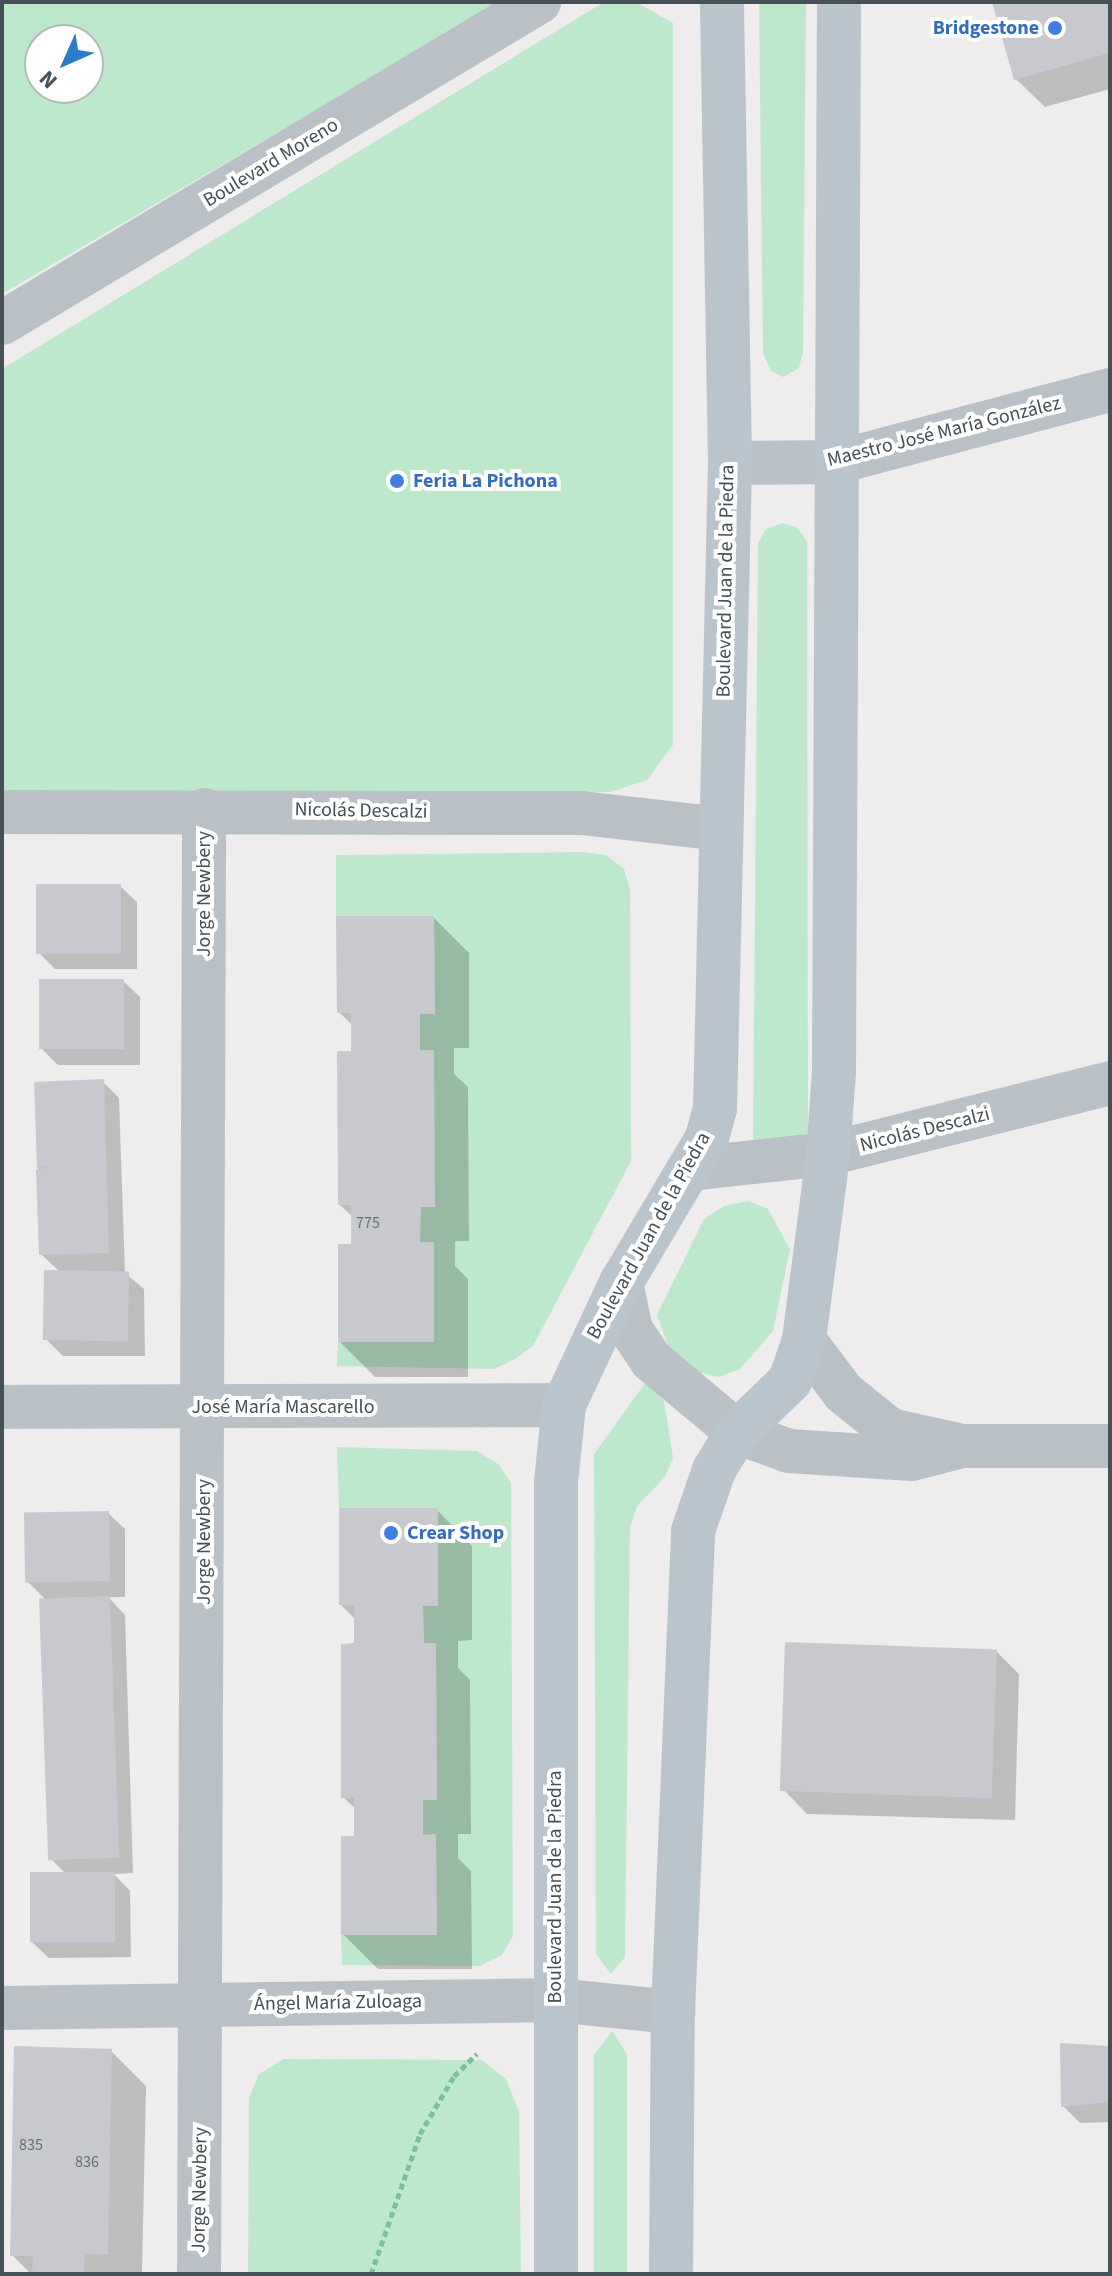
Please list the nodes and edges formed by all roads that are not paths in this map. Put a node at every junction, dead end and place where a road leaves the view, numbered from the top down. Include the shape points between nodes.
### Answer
1 (539, 2) edge
2 (722, 2) edge
3 (839, 2) edge
4 (2, 323) edge
5 (1110, 390) edge
6 (837, 462) junction
7 (730, 463) junction
8 (204, 810) junction
9 (2, 812) edge
10 (720, 829) junction
11 (1110, 1083) edge
12 (828, 1154) junction
13 (690, 1169) junction
14 (621, 1283) junction
15 (804, 1340) junction
16 (564, 1405) junction
17 (204, 1406) junction
18 (2, 1407) edge
19 (737, 1432) junction
20 (962, 1446) junction
21 (1110, 1446) edge
22 (555, 2000) junction
23 (203, 2007) junction
24 (2, 2008) edge
25 (673, 2012) junction
26 (199, 2274) edge
27 (556, 2274) edge
28 (671, 2274) edge

1 - 4 street, Boulevard Moreno
2 - 7 main road, Boulevard Juan de la Piedra
3 - 6 main road
5 - 6 street, Maestro José María González
6 - 7 street, Maestro José María González
6 - 12 main road via 834,1072
7 - 10 main road, Boulevard Juan de la Piedra
8 - 9 street, Nicolás Descalzi
8 - 10 street, Nicolás Descalzi via 582,813
8 - 17 street, Jorge Newbery
10 - 13 main road, Boulevard Juan de la Piedra via 715,1109
11 - 12 street, Nicolás Descalzi
12 - 13 street, Nicolás Descalzi
12 - 15 main road
13 - 14 main road, Boulevard Juan de la Piedra
14 - 16 main road, Boulevard Juan de la Piedra
14 - 19 street via 631,1330 651,1360
15 - 19 main road via 790,1381
15 - 20 street via 844,1393 890,1430
16 - 17 street, José María Mascarello
16 - 22 main road, Boulevard Juan de la Piedra via 556,1482
17 - 18 street, José María Mascarello
17 - 23 street, Jorge Newbery
19 - 20 street via 789,1451 912,1459
19 - 25 main road via 714,1470 693,1531
20 - 21 street
22 - 23 street, Ángel María Zuloaga
22 - 25 street, Ángel María Zuloaga
22 - 27 main road, Boulevard Juan de la Piedra
23 - 24 street, Ángel María Zuloaga
23 - 26 street, Jorge Newbery
25 - 28 main road

